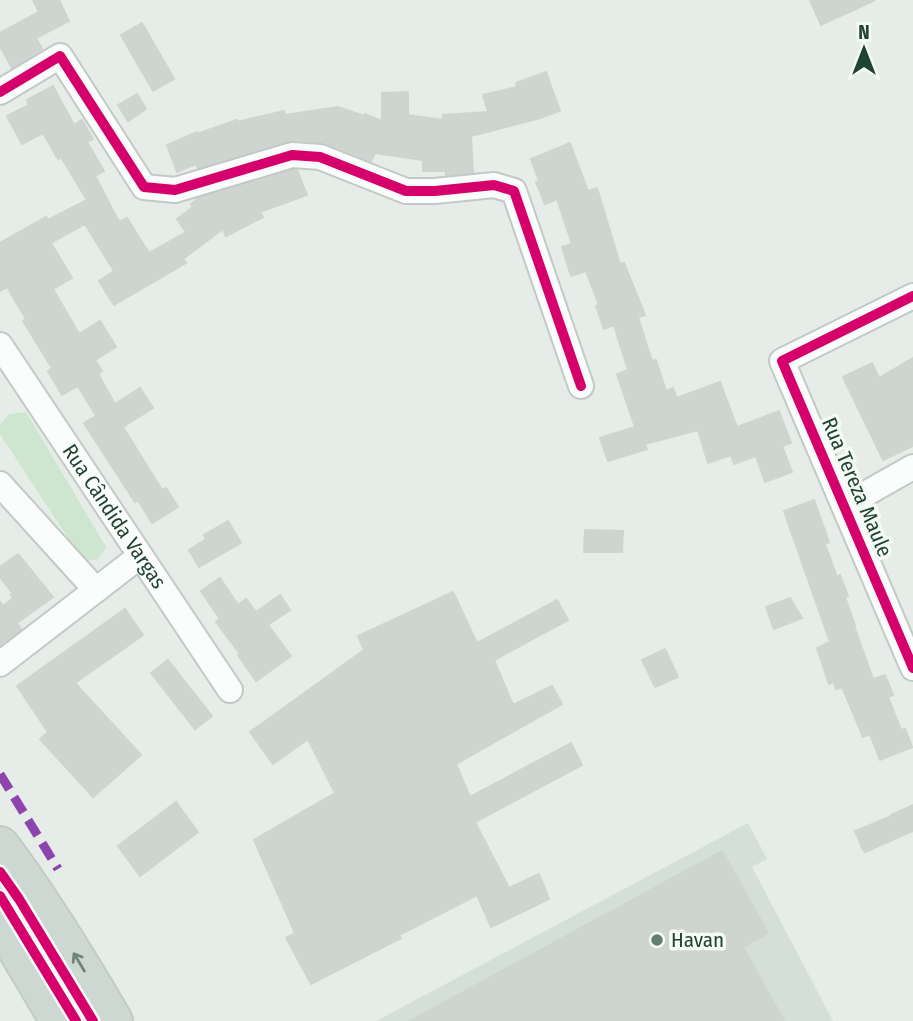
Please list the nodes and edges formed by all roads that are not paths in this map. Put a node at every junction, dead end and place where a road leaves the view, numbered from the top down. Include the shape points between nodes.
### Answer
1 (0, 92) edge
2 (913, 296) edge
3 (0, 345) edge
4 (581, 386) dead end
5 (913, 467) edge
6 (0, 484) edge
7 (844, 506) junction
8 (140, 556) junction
9 (96, 590) junction
10 (0, 664) edge
11 (913, 668) edge
12 (230, 690) dead end
13 (0, 846) edge
14 (0, 920) edge
15 (60, 1021) edge
16 (113, 1021) edge

1 - 4 street via 60,56 144,187 175,190 292,155 320,157 405,191 494,185 514,191
2 - 7 street, Rua Tereza Maule via 782,361
3 - 8 street, Rua Cândida Vargas
5 - 7 street
6 - 9 street
7 - 11 street, Rua Tereza Maule
8 - 9 street
8 - 12 street, Rua Cândida Vargas
9 - 10 street
16 -> 13 main road via 28,882
14 - 15 main road

